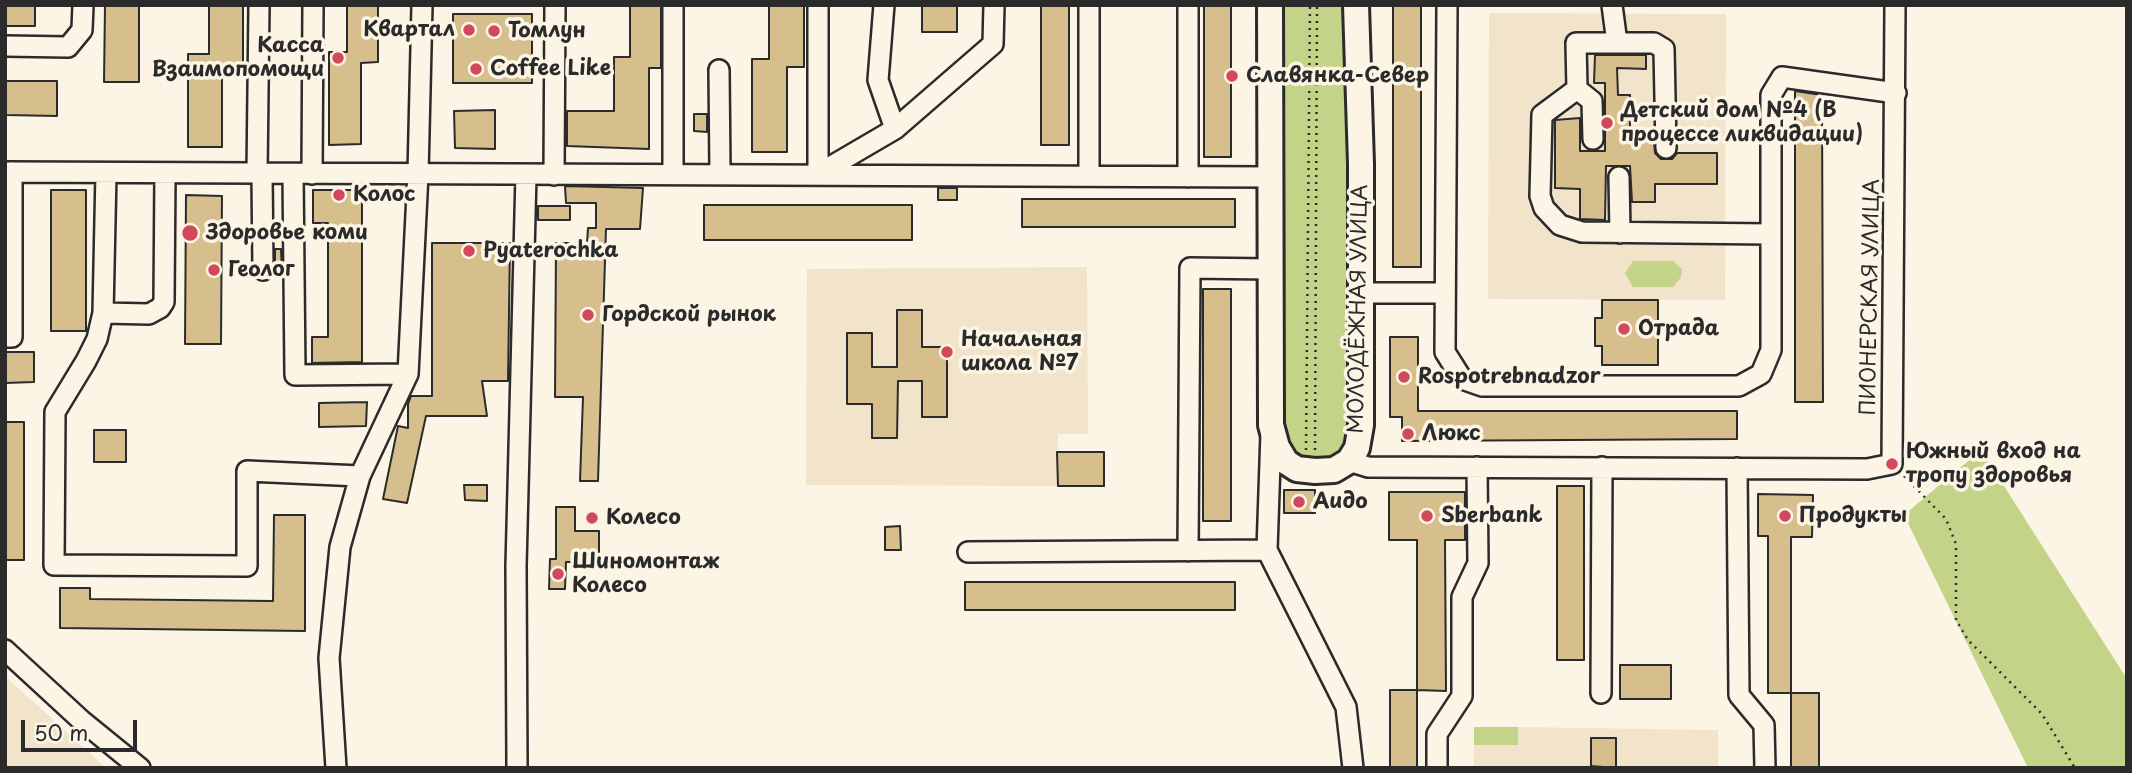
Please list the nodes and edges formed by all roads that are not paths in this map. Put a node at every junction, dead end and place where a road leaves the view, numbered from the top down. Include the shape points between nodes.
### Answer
1 (83, 5) edge
2 (259, 5) edge
3 (313, 5) edge
4 (422, 5) edge
5 (555, 5) edge
6 (673, 5) edge
7 (818, 5) edge
8 (884, 5) edge
9 (994, 5) edge
10 (1089, 5) edge
11 (1188, 5) edge
12 (1270, 5) edge
13 (1356, 5) edge
14 (1447, 5) edge
15 (1612, 5) edge
16 (1895, 5) edge
17 (1617, 43) junction
18 (5, 46) edge
19 (719, 70) dead end
20 (1577, 89) junction
21 (1896, 93) junction
22 (895, 129) junction
23 (1593, 139) dead end
24 (1666, 148) dead end
25 (8, 172) edge
26 (106, 173) junction
27 (164, 173) junction
28 (673, 173) junction
29 (720, 173) junction
30 (259, 174) junction
31 (302, 174) junction
32 (418, 174) junction
33 (526, 175) junction
34 (554, 175) junction
35 (818, 175) junction
36 (1089, 176) junction
37 (1188, 177) junction
38 (1271, 177) junction
39 (1619, 177) dead end
40 (1620, 233) junction
41 (1771, 234) junction
42 (1271, 269) junction
43 (263, 270) dead end
44 (1360, 293) junction
45 (1444, 293) junction
46 (103, 313) junction
47 (5, 337) edge
48 (408, 374) junction
49 (1271, 425) junction
50 (1349, 461) junction
51 (1477, 467) junction
52 (1602, 467) junction
53 (1737, 468) junction
54 (360, 476) junction
55 (1267, 550) junction
56 (1188, 551) junction
57 (968, 552) dead end
58 (5, 650) edge
59 (1601, 693) dead end
60 (140, 768) edge
61 (336, 768) edge
62 (517, 768) edge
63 (1353, 768) edge
64 (1437, 768) edge
65 (1765, 768) edge

1 - 18 street via 82,30 68,47
2 - 30 street
3 - 31 street
4 - 32 street
5 - 34 street
6 - 28 street
7 - 35 street
8 - 22 street via 878,80
9 - 22 street via 993,44
10 - 36 street
11 - 37 street
12 - 38 main road
13 - 44 main road, МОЛОДЁЖНАЯ УЛИЦА
14 - 45 street
15 - 17 street
16 - 21 street, ПИОНЕРСКАЯ УЛИЦА
17 - 20 street via 1576,43
17 - 24 street via 1654,43 1664,49
19 - 29 street
20 - 23 street via 1592,102
20 - 40 street via 1542,115 1544,208 1570,229
21 - 41 street via 1782,77 1771,95
21 - 53 street, ПИОНЕРСКАЯ УЛИЦА via 1892,464 1867,469
22 - 35 street
25 - 26 street
25 - 47 street via 12,337
26 - 27 street
26 - 46 street
27 - 30 street
27 - 46 street via 164,302 149,314
28 - 29 street
28 - 34 street
29 - 35 street
30 - 31 street
30 - 43 street
31 - 32 street
31 - 48 street via 295,375
32 - 33 street
32 - 48 street
33 - 34 street
33 - 62 street via 516,566
35 - 36 street
36 - 37 street
37 - 38 street
38 - 42 main road
39 - 40 street
40 - 41 street
41 - 45 street via 1771,350 1761,374 1739,386 1482,386 1462,379 1445,352
42 - 49 main road
42 - 56 street via 1190,268
44 - 45 street
44 - 50 main road, МОЛОДЁЖНАЯ УЛИЦА via 1361,425
46 - 54 street via 97,339 55,412 54,565 247,566 247,471
48 - 54 street
49 - 50 main road, МОЛОДЁЖНАЯ УЛИЦА via 1277,447 1297,469 1334,470
49 - 55 street
50 - 51 street via 1368,467
51 - 52 street
51 - 64 street via 1478,563 1462,597 1462,696 1437,734
52 - 53 street
52 - 59 street
53 - 65 street via 1738,695 1765,725
54 - 61 street via 340,547 329,658
55 - 56 street
55 - 63 street via 1346,706
56 - 57 street
58 - 60 street

